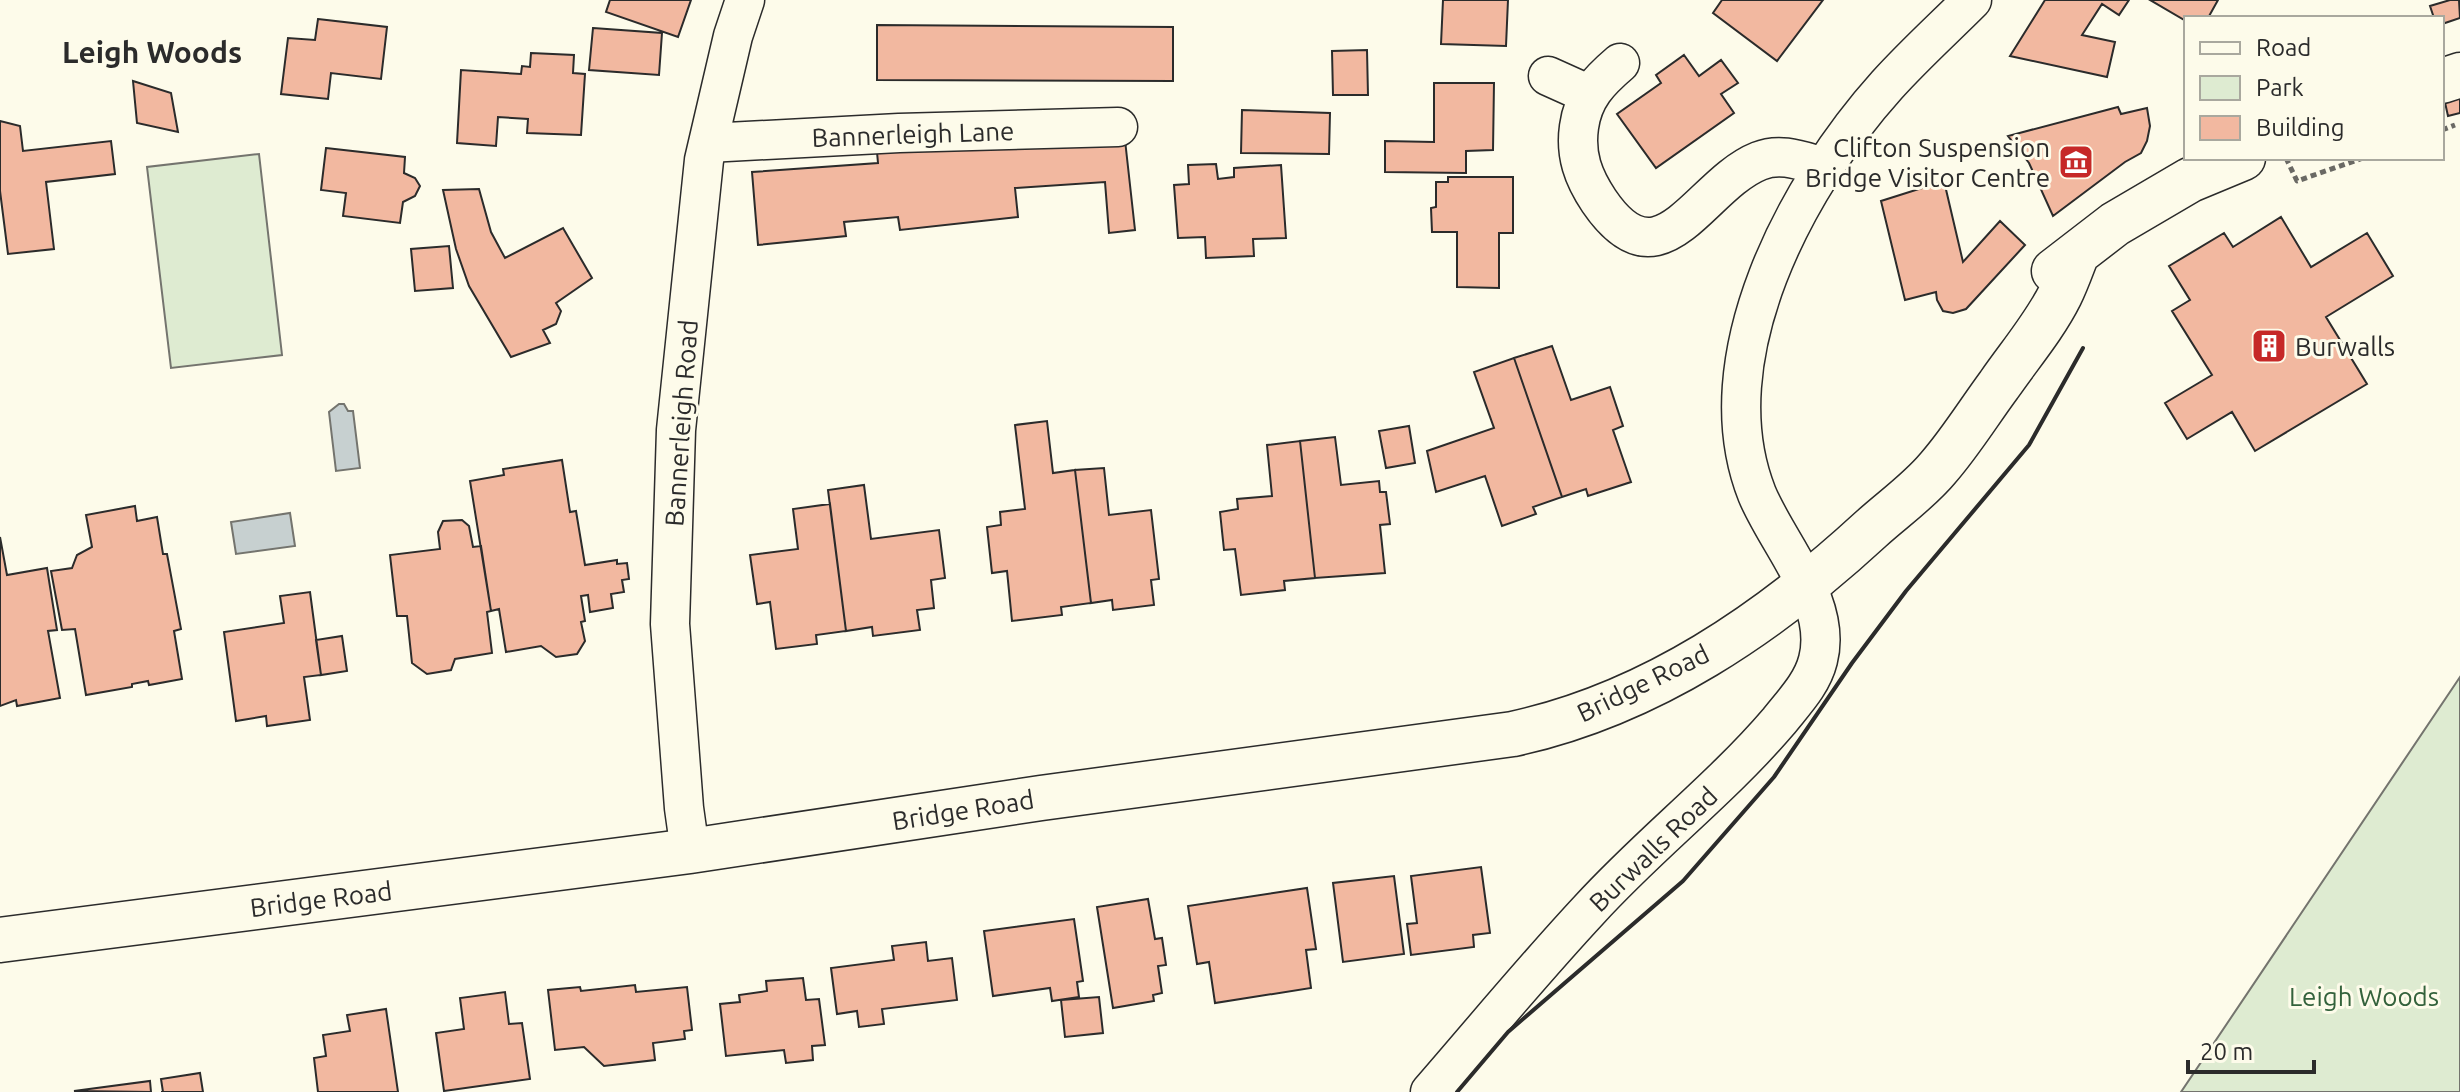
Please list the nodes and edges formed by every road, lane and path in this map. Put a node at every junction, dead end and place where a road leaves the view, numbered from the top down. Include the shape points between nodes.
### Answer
1 (745, 0) edge
2 (1972, 0) edge
3 (1620, 63) dead end
4 (1548, 76) dead end
5 (1588, 94) junction
6 (1118, 127) dead end
7 (708, 143) junction
8 (2238, 160) edge
9 (2287, 160) edge
10 (2357, 160) edge
11 (1824, 167) junction
12 (1807, 585) junction
13 (690, 851) junction
14 (0, 940) edge
15 (1430, 1092) edge

1 - 7 street, Bannerleigh Road
2 - 11 street, Burwalls Road via 1887,84
3 - 5 street
4 - 5 street
5 - 11 street via 1580,118 1578,160 1604,208 1620,227 1638,237 1668,233 1760,161 1789,157
6 - 7 street, Bannerleigh Lane
7 - 13 street, Bannerleigh Road via 676,430 670,624
8 - 12 main road, Bridge Road via 2190,180 2115,224 2076,256 2052,308 1938,469
9 - 10 path via 2297,181
11 - 12 street, Burwalls Road via 1768,276 1751,333 1741,406 1745,455 1758,496
12 - 13 main road, Bridge Road via 1661,681 1555,724
12 - 15 street, Burwalls Road via 1818,616 1819,657 1804,690 1751,754 1590,908
13 - 14 main road, Bridge Road

